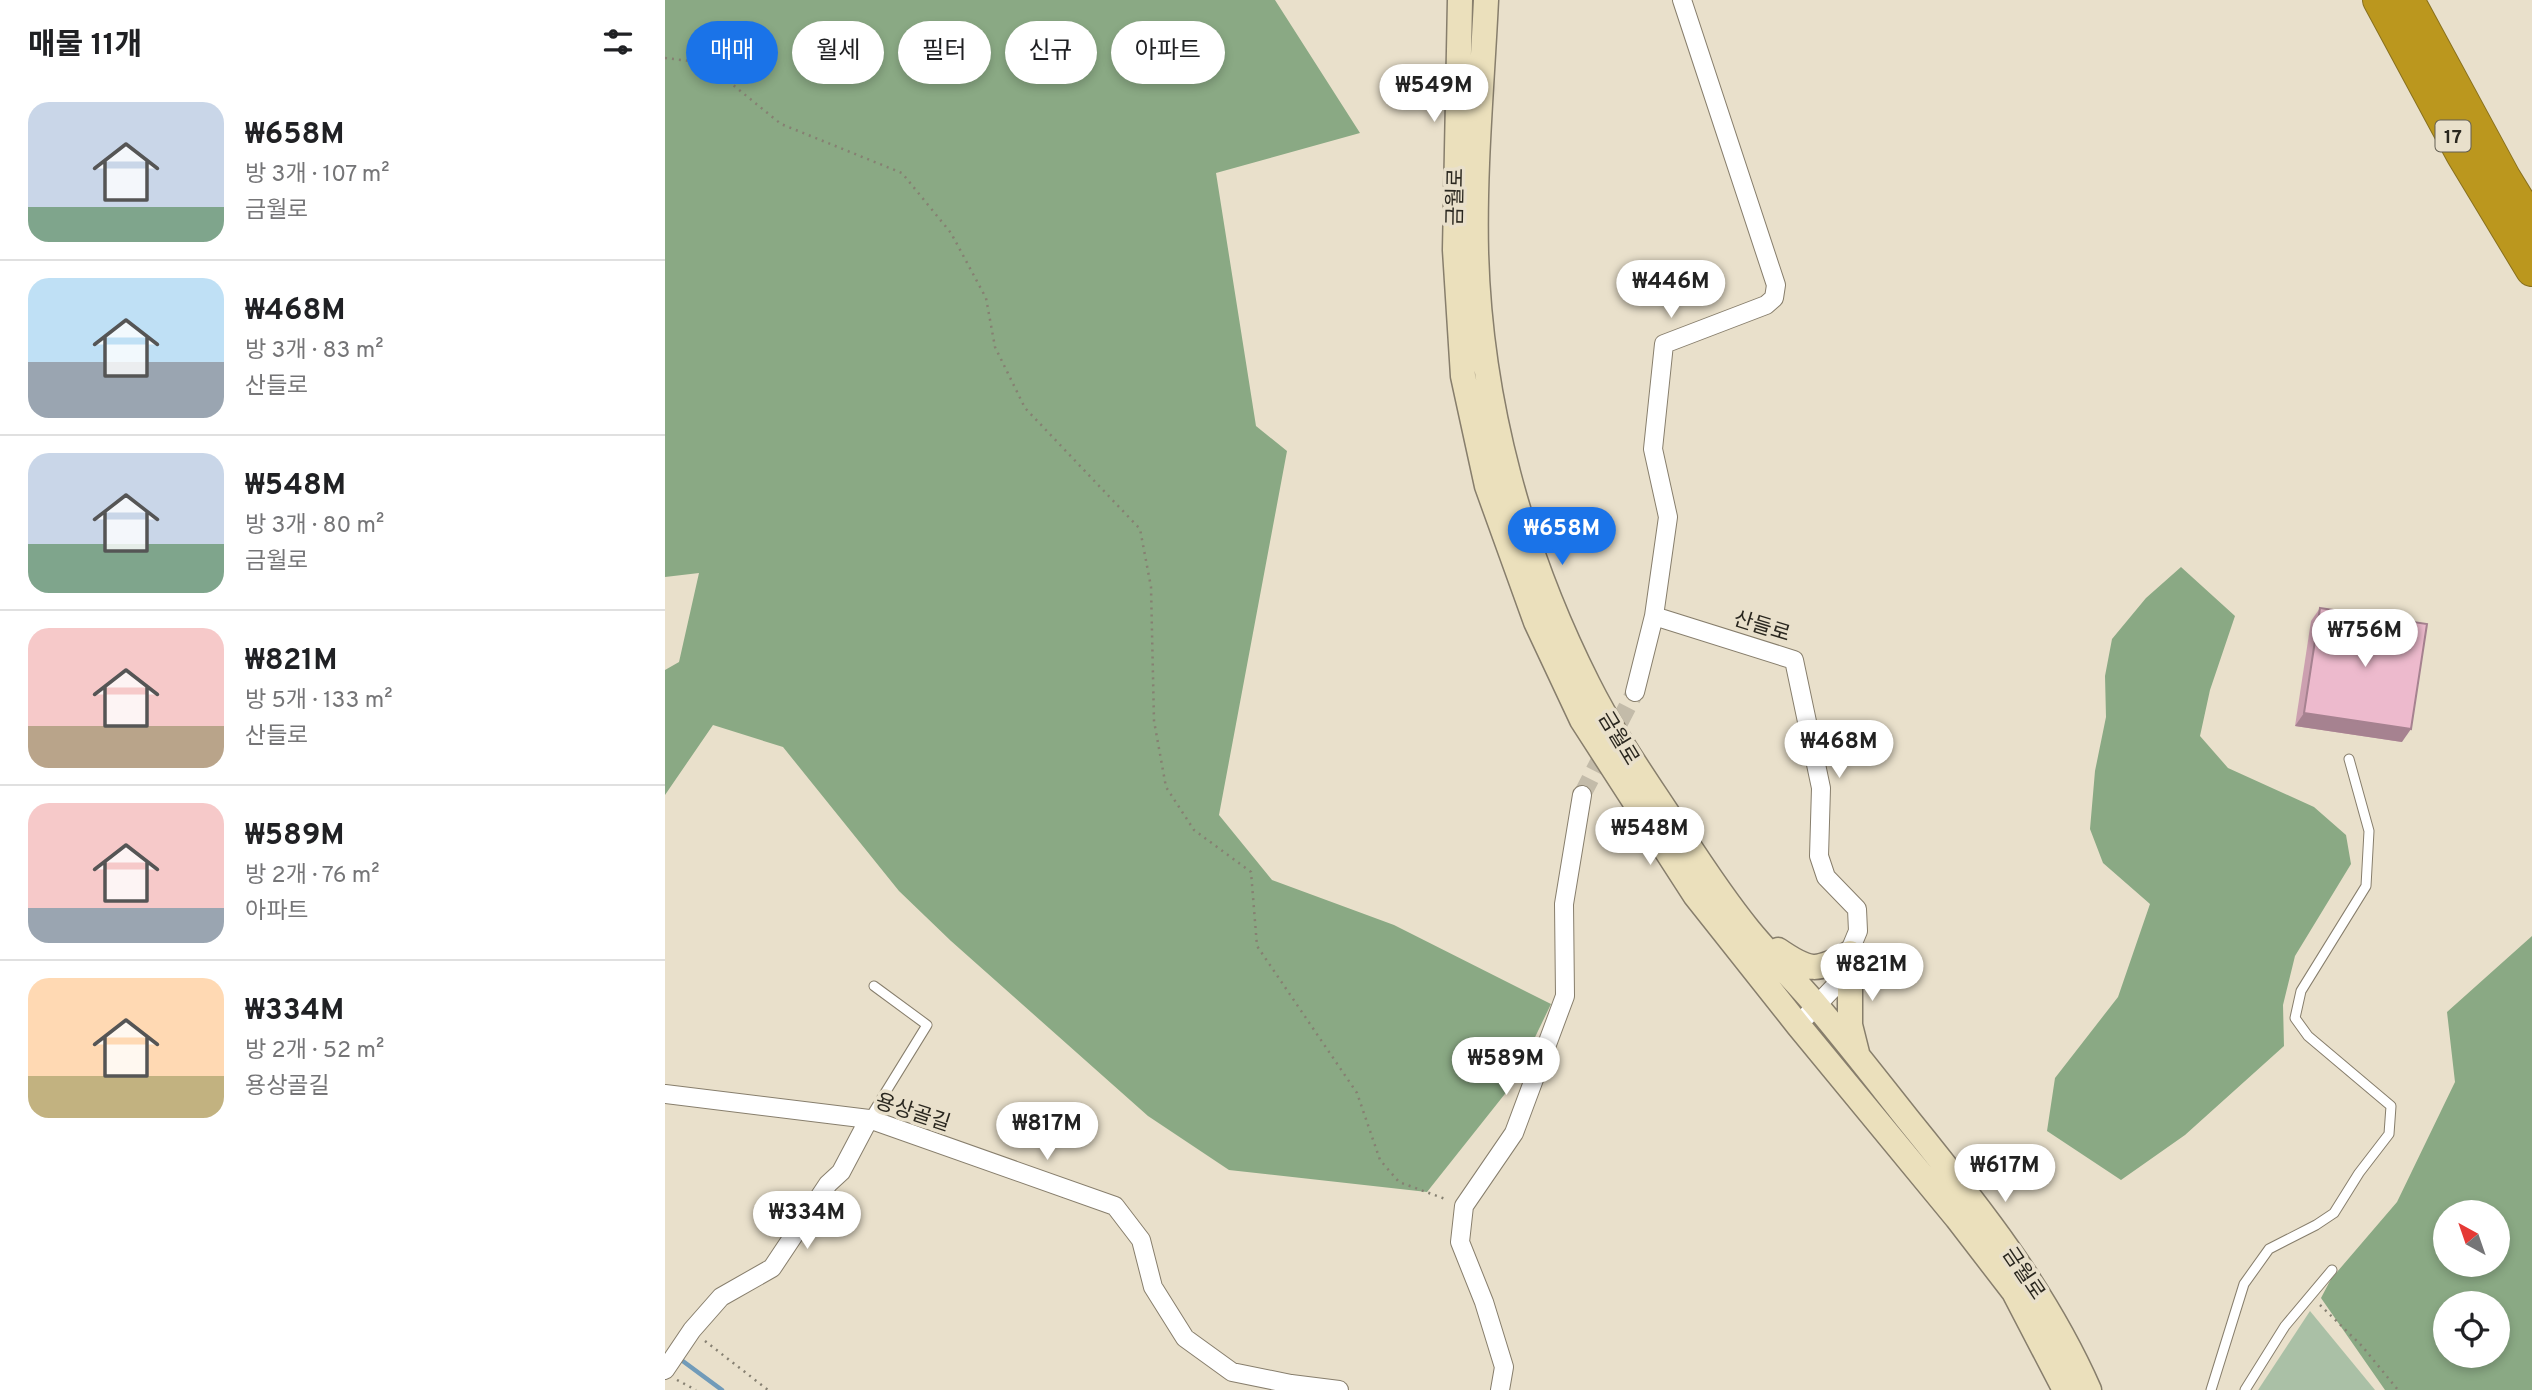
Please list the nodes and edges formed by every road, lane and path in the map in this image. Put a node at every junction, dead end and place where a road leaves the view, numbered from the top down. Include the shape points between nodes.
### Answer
1 (1460, 0) edge
2 (1486, 0) edge
3 (1682, 0) edge
4 (2379, 0) edge
5 (2408, 0) edge
6 (665, 58) edge
7 (2532, 223) edge
8 (2532, 270) edge
9 (1654, 616) junction
10 (1635, 692) tunnel mouth
11 (2349, 759) dead end
12 (1582, 794) tunnel mouth
13 (1747, 928) junction
14 (1850, 953) junction
15 (874, 986) dead end
16 (1817, 1006) junction
17 (1798, 1025) junction
18 (1858, 1057) junction
19 (665, 1094) edge
20 (869, 1119) junction
21 (1464, 1206) junction
22 (2332, 1270) dead end
23 (2309, 1298) junction
24 (689, 1334) junction
25 (669, 1371) edge
26 (696, 1390) edge
27 (768, 1390) edge
28 (1339, 1390) edge
29 (1500, 1390) edge
30 (2065, 1390) edge
31 (2089, 1390) edge
32 (2211, 1390) edge
33 (2245, 1390) edge
34 (2398, 1390) edge

1 - 17 main road, 금월로 via 1455,250 1463,376 1487,486 1536,622 1582,720 1695,895
2 - 13 main road, 금월로 via 1476,254 1485,352 1502,457 1552,605 1588,685 1626,752
3 - 9 street via 1776,285 1775,298 1766,305 1664,344 1653,449 1668,517
4 - 8 highway, 17 via 2462,154
5 - 7 highway, 17
6 - 21 path via 706,63 781,124 902,173 951,233 986,298 995,347 1025,408 1140,528 1151,587 1154,721 1166,787 1194,830 1251,872 1257,946 1357,1093 1380,1160 1399,1182
9 - 10 street
9 - 14 street, 산들로 via 1794,660 1821,788 1819,856 1826,877 1857,909 1858,930
11 - 32 lane via 2369,831 2366,886 2301,991 2295,1018 2308,1036 2392,1106 2389,1134 2334,1213 2269,1249 2244,1284
12 - 21 street via 1564,904 1565,996 1514,1133
13 - 14 main road via 1806,968 1828,965
13 - 16 main road, 금월로
14 - 16 street, 산들로 via 1835,986
14 - 18 main road via 1850,1025
15 - 20 lane via 927,1025
16 - 17 street, 산들로
16 - 18 main road, 금월로
17 - 30 main road, 금월로 via 2014,1292
18 - 31 main road, 금월로 via 1983,1212 2044,1302
19 - 20 street, 용상골길
20 - 24 street via 841,1172 828,1184 772,1268 721,1297
20 - 28 street, 용상골길 via 1115,1206 1141,1240 1153,1287 1185,1338 1232,1372
21 - 29 street via 1460,1242 1504,1367
22 - 23 lane
23 - 33 lane via 2284,1326
23 - 34 path via 2336,1318
24 - 25 street
24 - 27 path
25 - 26 path

